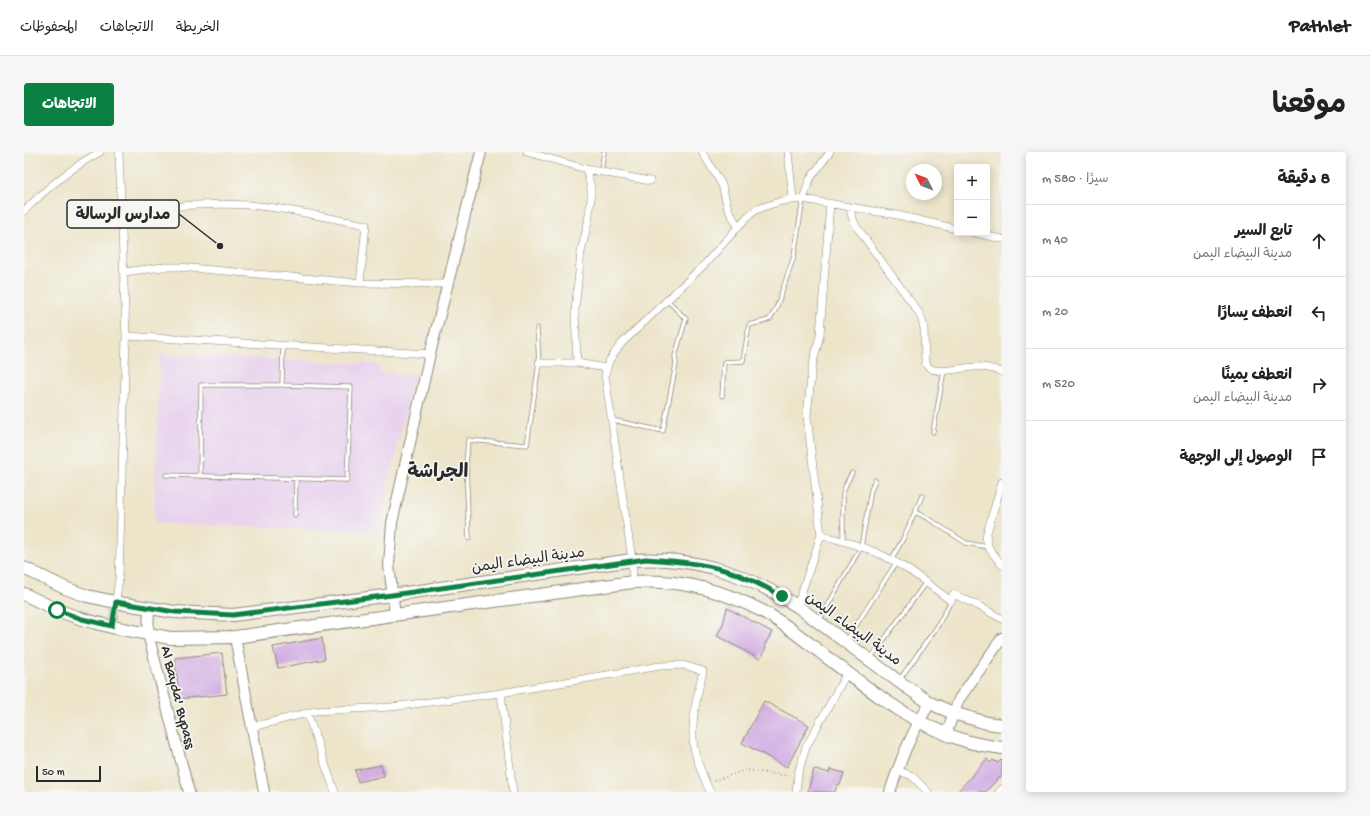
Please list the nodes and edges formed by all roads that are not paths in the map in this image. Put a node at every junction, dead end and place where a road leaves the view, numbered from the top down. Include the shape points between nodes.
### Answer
1 (100, 152) edge
2 (118, 152) edge
3 (481, 152) edge
4 (527, 152) edge
5 (604, 152) edge
6 (702, 152) edge
7 (788, 152) edge
8 (830, 152) edge
9 (586, 169) junction
10 (601, 173) junction
11 (650, 181) dead end
12 (793, 199) junction
13 (803, 199) junction
14 (830, 203) junction
15 (850, 207) junction
16 (24, 211) edge
17 (121, 211) junction
18 (738, 226) junction
19 (954, 228) edge
20 (988, 236) edge
21 (1002, 239) edge
22 (124, 272) junction
23 (360, 283) junction
24 (448, 284) junction
25 (668, 300) junction
26 (538, 328) dead end
27 (126, 336) junction
28 (283, 345) junction
29 (430, 354) junction
30 (539, 363) junction
31 (577, 363) junction
32 (606, 368) junction
33 (945, 370) junction
34 (1002, 372) edge
35 (282, 385) junction
36 (722, 396) dead end
37 (611, 419) junction
38 (933, 432) dead end
39 (852, 473) dead end
40 (166, 475) dead end
41 (200, 476) junction
42 (296, 479) junction
43 (875, 480) dead end
44 (1002, 482) edge
45 (922, 496) dead end
46 (915, 512) junction
47 (296, 515) dead end
48 (821, 535) junction
49 (469, 539) dead end
50 (843, 541) junction
51 (860, 547) junction
52 (988, 547) junction
53 (632, 560) junction
54 (894, 562) junction
55 (1002, 565) edge
56 (24, 568) edge
57 (633, 582) junction
58 (926, 582) junction
59 (24, 594) edge
60 (392, 595) junction
61 (951, 601) junction
62 (116, 602) junction
63 (797, 606) junction
64 (149, 608) junction
65 (394, 615) junction
66 (1002, 619) edge
67 (819, 622) junction
68 (112, 626) junction
69 (148, 634) junction
70 (235, 637) junction
71 (1002, 638) edge
72 (845, 642) junction
73 (869, 660) junction
74 (847, 672) junction
75 (898, 681) junction
76 (501, 693) junction
77 (930, 703) junction
78 (307, 712) junction
79 (953, 713) junction
80 (918, 721) junction
81 (1002, 725) edge
82 (252, 727) junction
83 (946, 734) junction
84 (1002, 748) edge
85 (897, 770) junction
86 (1002, 789) edge
87 (189, 792) edge
88 (264, 792) edge
89 (335, 792) edge
90 (513, 792) edge
91 (710, 792) edge
92 (796, 792) edge
93 (890, 792) edge
94 (928, 792) edge
95 (999, 792) edge

1 - 16 street via 65,174
2 - 17 street
3 - 24 street
4 - 9 street
5 - 10 lane
6 - 18 street via 722,185 728,209
7 - 12 street
8 - 13 street via 810,179
9 - 10 street
9 - 31 street via 591,199 581,252 575,311
10 - 11 street
12 - 13 street
12 - 18 street via 756,210
13 - 14 street
13 - 36 lane via 794,256 776,309 770,319 749,325 743,361 724,362
14 - 15 street
14 - 48 street via 820,335 812,367 807,416
15 - 19 street
15 - 33 street via 856,226 919,313 922,320 926,366 932,370
17 - 22 street
17 - 23 street via 202,204 243,205 275,208 366,225
18 - 25 street via 703,266
20 - 21 street
22 - 23 street via 163,267 187,268
22 - 27 street
23 - 24 street
24 - 29 street
25 - 32 street via 621,344
25 - 37 lane via 686,319 675,356 675,369 663,431
26 - 30 lane
27 - 28 street
27 - 62 street via 119,579
28 - 29 street
28 - 35 lane
29 - 60 street via 392,523 389,565
30 - 31 street
30 - 49 lane via 527,445 468,440 466,465
31 - 32 street
32 - 37 street
33 - 34 street via 974,367
33 - 38 lane
35 - 41 lane via 201,385
35 - 42 lane via 351,387 347,480
37 - 53 street
39 - 50 lane via 843,493
40 - 41 lane
41 - 42 lane
42 - 47 lane
43 - 51 lane
44 - 52 street via 988,529
45 - 46 lane
46 - 52 lane via 966,543
46 - 54 lane
48 - 50 street
48 - 63 street
50 - 51 street
51 - 54 street
51 - 67 lane
52 - 55 street
53 - 57 street
53 - 60 main road, مدينة البيضاء اليمن
53 - 63 main road, مدينة البيضاء اليمن via 677,561 732,572 764,586
54 - 58 street
54 - 72 lane
56 - 62 main road, مدينة البيضاء اليمن via 65,588
57 - 65 main road
57 - 74 main road via 694,586 738,599 776,619
58 - 61 street
58 - 73 lane
59 - 68 main road via 57,610
60 - 64 main road, مدينة البيضاء اليمن via 233,615
60 - 65 street
61 - 66 street via 953,594
61 - 75 lane via 932,635
62 - 64 main road, مدينة البيضاء اليمن
62 - 68 street
63 - 67 main road, مدينة البيضاء اليمن
64 - 69 street, Al Bayda' Bypass
65 - 70 main road
67 - 72 main road, مدينة البيضاء اليمن
68 - 69 main road
69 - 70 main road via 170,638
69 - 87 street, Al Bayda' Bypass
70 - 82 street
71 - 79 street via 959,699
72 - 73 main road, مدينة البيضاء اليمن
73 - 75 main road, مدينة البيضاء اليمن
74 - 80 main road
74 - 92 street via 810,738 802,757
75 - 77 main road, مدينة البيضاء اليمن
76 - 78 street via 391,707
76 - 90 street
76 - 91 street via 660,666 683,665 703,671 695,708 693,734 697,759
77 - 79 main road, مدينة البيضاء اليمن
77 - 80 street
78 - 82 street
78 - 89 street
79 - 81 main road, مدينة البيضاء اليمن
79 - 83 street
80 - 83 main road
80 - 85 street
82 - 88 street
83 - 84 main road
85 - 93 street
85 - 94 street via 912,776
86 - 95 street

